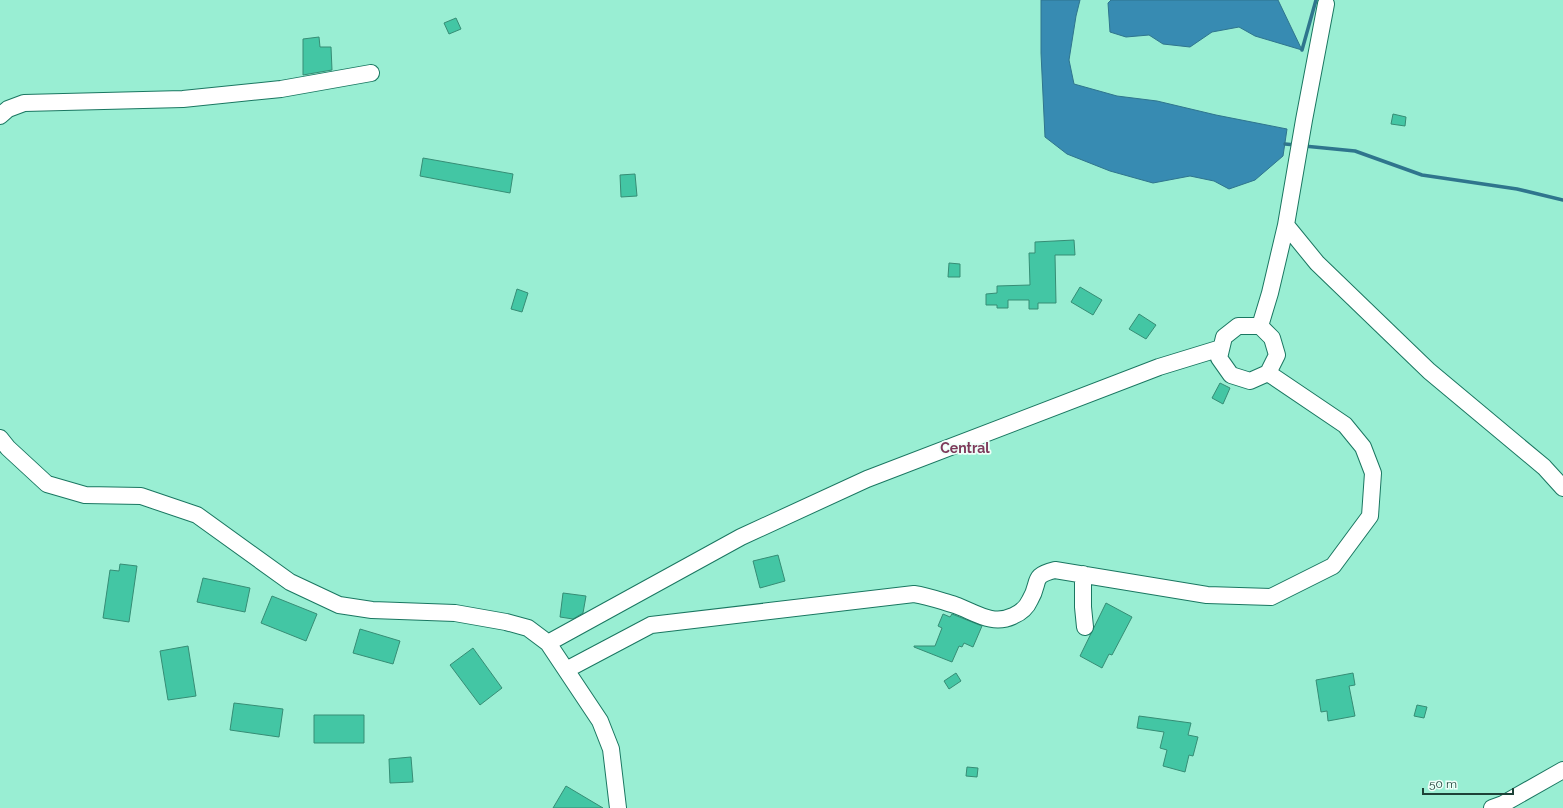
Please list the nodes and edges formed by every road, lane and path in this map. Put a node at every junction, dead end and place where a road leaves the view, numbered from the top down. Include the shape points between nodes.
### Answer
1 (1326, 4) dead end
2 (371, 73) dead end
3 (0, 116) edge
4 (1286, 225) junction
5 (1260, 326) junction
6 (1221, 348) junction
7 (1268, 372) junction
8 (0, 438) edge
9 (1563, 488) edge
10 (1083, 574) junction
11 (1085, 627) dead end
12 (548, 643) junction
13 (566, 670) junction
14 (1563, 770) edge
15 (618, 808) edge
16 (1492, 808) edge

1 - 4 street
2 - 3 street via 281,89 183,99 24,103 8,109
4 - 5 street
4 - 9 street via 1317,263 1429,371 1544,467
5 - 6 street via 1238,326 1224,337
5 - 7 street via 1272,338 1277,355
6 - 7 street via 1219,358 1231,375 1250,381
6 - 12 street via 1159,367 867,479 741,537
7 - 10 street via 1344,425 1363,447 1373,473 1370,516 1333,566 1271,597 1208,595
8 - 12 street via 47,484 85,495 141,496 196,515 290,582 339,605 372,610 455,613 528,628
10 - 11 street
10 - 13 street via 1056,570 1043,573 1030,600 1018,614 1006,620 992,620 930,597 914,594 651,625
12 - 13 street
13 - 15 street via 600,721 611,749
14 - 16 street via 1504,804

